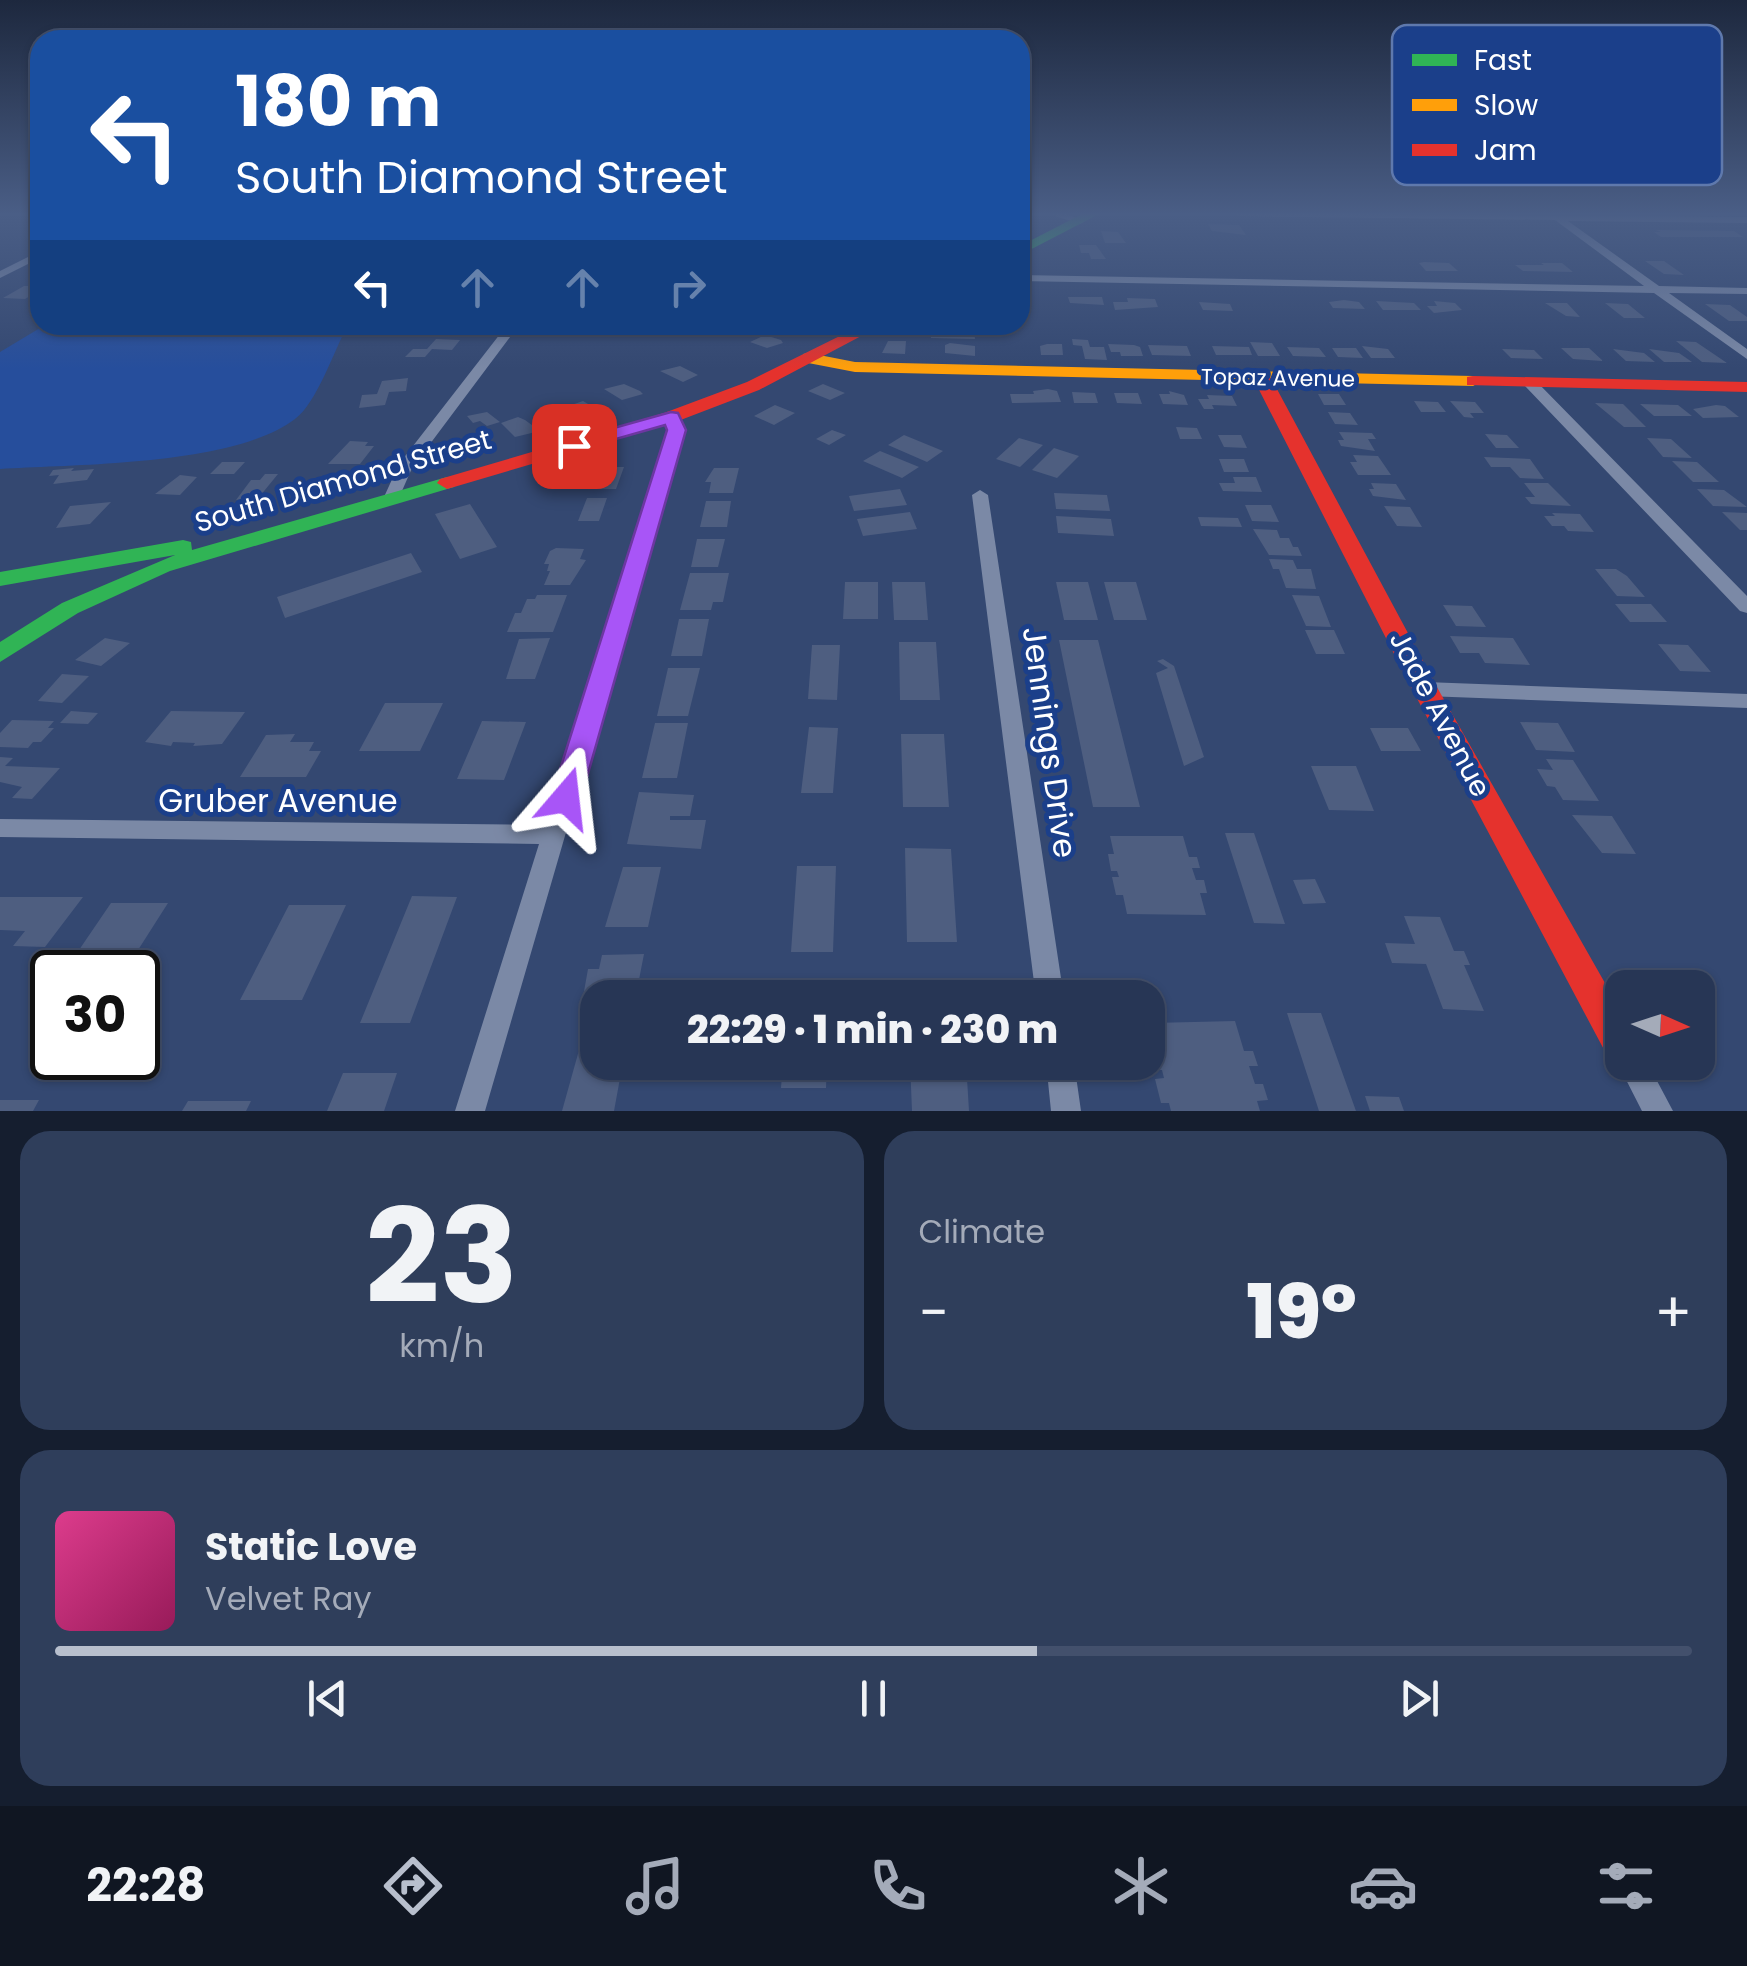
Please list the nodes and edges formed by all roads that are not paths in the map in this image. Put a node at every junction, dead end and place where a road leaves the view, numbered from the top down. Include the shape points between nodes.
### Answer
1 (1624, 265) edge
2 (1030, 278) edge
3 (1658, 289) junction
4 (1747, 291) edge
5 (506, 335) edge
6 (855, 335) edge
7 (1747, 355) edge
8 (810, 358) junction
9 (1262, 378) junction
10 (1530, 382) junction
11 (1747, 387) edge
12 (671, 417) junction
13 (980, 495) dead end
14 (392, 497) junction
15 (266, 533) junction
16 (60, 569) junction
17 (0, 579) edge
18 (1747, 607) edge
19 (70, 608) junction
20 (0, 654) edge
21 (1425, 689) junction
22 (1747, 701) edge
23 (0, 828) edge
24 (555, 835) junction
25 (1047, 980) edge
26 (1605, 1016) edge
27 (1062, 1080) edge
28 (1641, 1080) edge
29 (470, 1111) edge
30 (1066, 1111) edge
31 (1658, 1111) edge

1 - 3 street
2 - 3 street
3 - 4 street
3 - 7 street
5 - 14 street via 404,467
6 - 8 street, South Diamond Street
8 - 9 street, Topaz Avenue via 855,367
8 - 12 street, South Diamond Street
9 - 10 street, Topaz Avenue
9 - 21 street, Jade Avenue
10 - 11 street, Topaz Avenue
10 - 18 street
12 - 14 street, South Diamond Street
12 - 24 street via 676,430
13 - 25 street, Jennings Drive
14 - 15 street, South Diamond Street
15 - 16 street
15 - 19 street, South Diamond Street via 187,557
16 - 17 street
16 - 19 street via 76,581
19 - 20 street, South Diamond Street
21 - 22 street
21 - 26 street, Jade Avenue
23 - 24 street, Gruber Avenue
24 - 29 street
27 - 30 street
28 - 31 street

